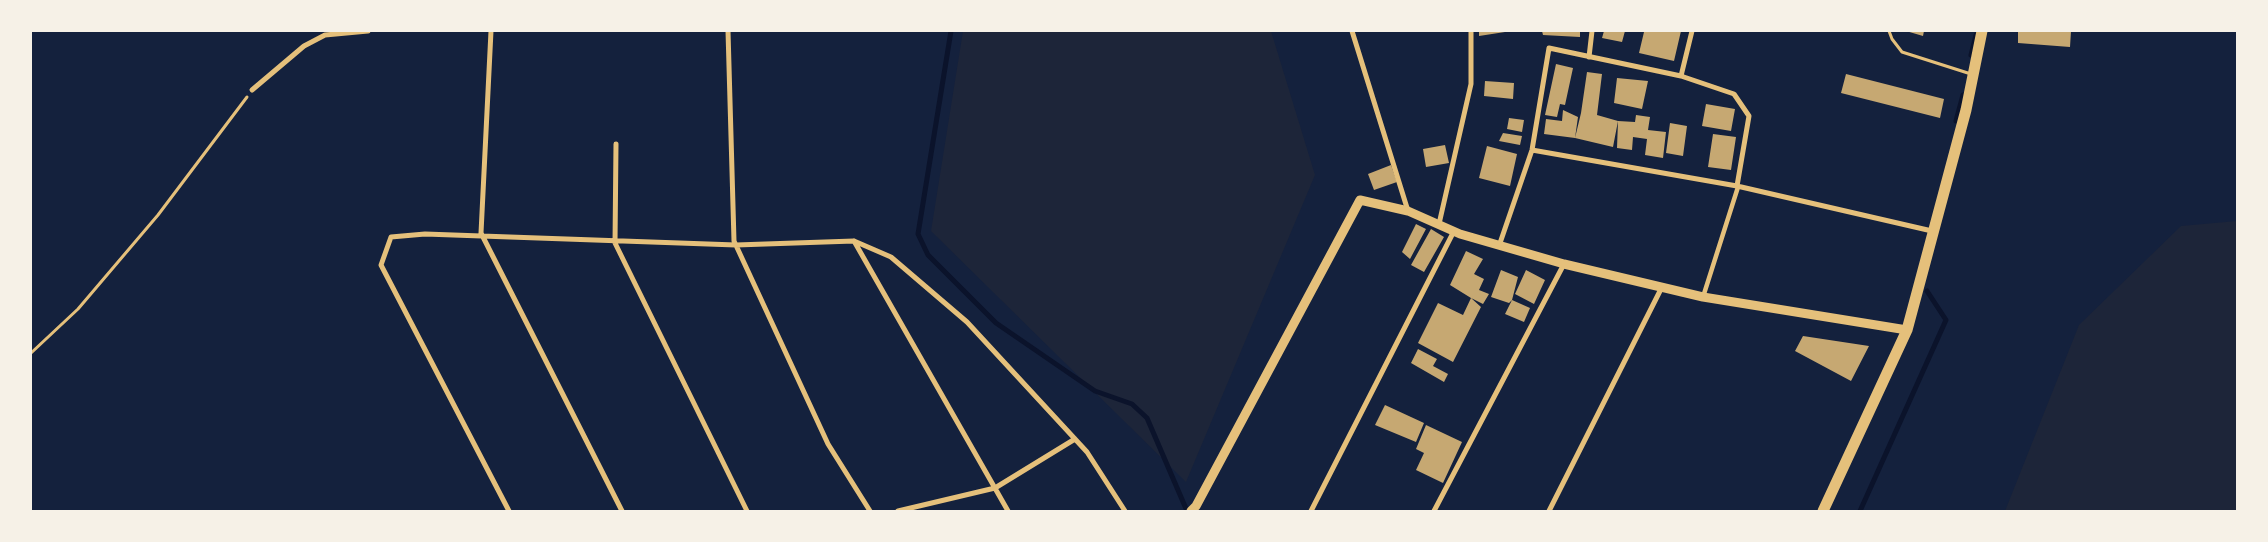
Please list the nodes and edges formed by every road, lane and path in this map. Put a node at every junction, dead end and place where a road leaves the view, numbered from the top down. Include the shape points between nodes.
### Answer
1 (368, 31) edge
2 (491, 31) edge
3 (728, 31) edge
4 (1352, 31) edge
5 (1470, 31) edge
6 (1592, 31) edge
7 (1692, 31) edge
8 (1889, 31) edge
9 (1982, 31) edge
10 (1589, 57) junction
11 (1973, 74) junction
12 (1681, 76) junction
13 (252, 90) joint
14 (616, 144) dead end
15 (1532, 150) junction
16 (1738, 186) junction
17 (1408, 211) junction
18 (1439, 224) junction
19 (1454, 231) junction
20 (1932, 231) junction
21 (482, 236) junction
22 (615, 241) junction
23 (854, 241) junction
24 (736, 245) junction
25 (1499, 247) junction
26 (1564, 264) junction
27 (1662, 287) junction
28 (1703, 297) junction
29 (1907, 330) junction
30 (31, 353) edge
31 (1075, 439) junction
32 (995, 488) junction
33 (1195, 509) edge
34 (509, 511) edge
35 (622, 511) edge
36 (747, 511) edge
37 (870, 511) edge
38 (898, 511) edge
39 (1008, 511) edge
40 (1125, 511) edge
41 (1311, 511) edge
42 (1434, 511) edge
43 (1549, 511) edge
44 (1823, 511) edge

1 - 13 street via 325,34 304,46
2 - 21 street
3 - 24 street
4 - 17 street
5 - 18 street via 1471,84
6 - 10 street
7 - 12 street
8 - 11 lane via 1902,52
9 - 11 main road
10 - 12 street
10 - 15 street via 1549,48
11 - 20 main road
12 - 16 street via 1734,94 1749,116
13 - 30 path via 158,215 78,309
14 - 22 street
15 - 16 street
15 - 25 street
16 - 20 street
16 - 28 street
17 - 18 street
17 - 33 street via 1360,200
18 - 19 street
19 - 25 street
19 - 41 street
20 - 29 main road
21 - 22 street
21 - 34 street via 425,234 391,237 381,265
21 - 35 street
22 - 24 street
22 - 36 street
23 - 24 street
23 - 31 street via 891,257 967,322
23 - 32 street
24 - 37 street via 828,444
25 - 26 street
26 - 27 street
26 - 42 street
27 - 28 street
27 - 43 street
28 - 29 street
29 - 44 main road
31 - 32 street
31 - 40 street
32 - 38 street
32 - 39 street

